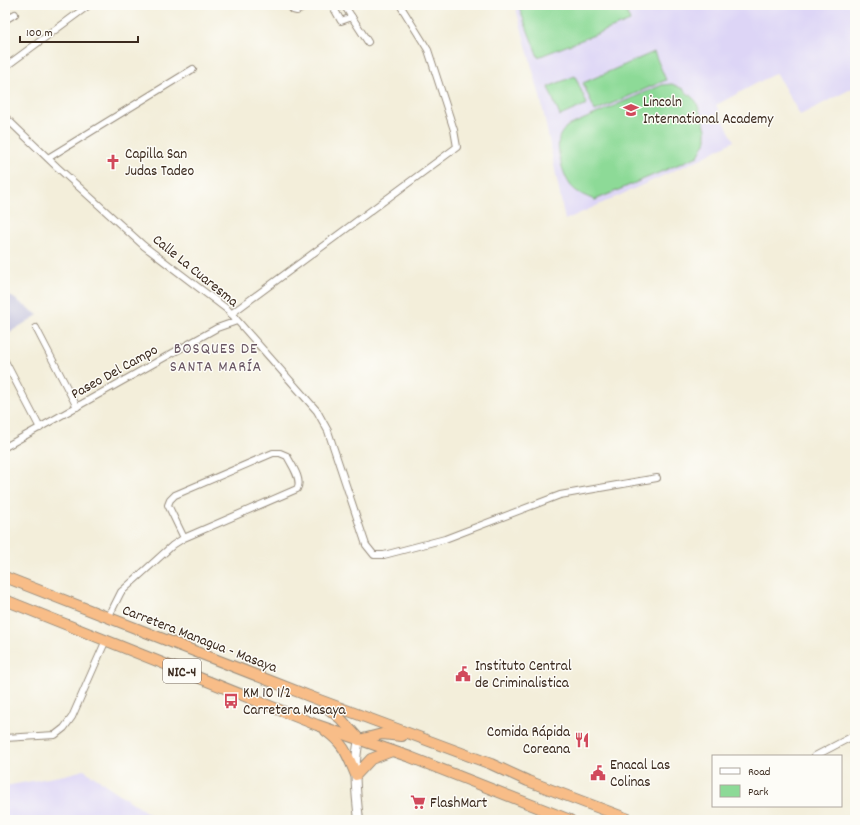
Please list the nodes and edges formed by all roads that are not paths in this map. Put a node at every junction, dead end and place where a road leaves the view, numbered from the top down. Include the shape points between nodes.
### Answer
1 (89, 5) edge
2 (289, 5) edge
3 (309, 5) edge
4 (332, 5) edge
5 (344, 5) edge
6 (400, 5) edge
7 (15, 14) dead end
8 (352, 17) junction
9 (5, 20) edge
10 (368, 42) dead end
11 (5, 67) edge
12 (193, 69) dead end
13 (5, 117) edge
14 (48, 158) junction
15 (231, 314) junction
16 (237, 321) junction
17 (36, 328) dead end
18 (5, 361) edge
19 (77, 407) junction
20 (40, 428) junction
21 (5, 447) edge
22 (657, 478) dead end
23 (184, 538) junction
24 (5, 577) edge
25 (5, 600) edge
26 (108, 618) junction
27 (106, 640) junction
28 (314, 698) junction
29 (317, 725) junction
30 (855, 736) edge
31 (5, 738) edge
32 (359, 740) junction
33 (392, 751) junction
34 (817, 755) edge
35 (491, 764) junction
36 (356, 775) junction
37 (359, 820) edge
38 (570, 820) edge
39 (631, 820) edge

1 - 11 street
2 - 3 street via 297,11
4 - 8 street via 341,21
5 - 8 street
6 - 15 street via 428,50 457,147
7 - 9 street
8 - 10 street
12 - 14 street
13 - 14 street, Calle La Cuaresma
14 - 15 street, Calle La Cuaresma via 144,246
15 - 16 street, Calle La Cuaresma
16 - 19 street, Paseo Del Campo via 217,328
16 - 22 street, Calle La Cuaresma via 317,411 328,431 366,545 374,555 384,555 445,539 560,495
17 - 19 street
18 - 20 street
19 - 20 street, Paseo Del Campo
20 - 21 street, Paseo Del Campo
23 - 23 street via 297,489 300,486 299,481 287,456 273,453 175,495 168,505
23 - 26 street via 121,592
24 - 26 highway, Carretera Managua - Masaya / NIC-4
25 - 27 highway, NIC-4
26 - 28 highway, Carretera Managua - Masaya / NIC-4
27 - 29 highway, NIC-4
27 - 31 street via 72,717 64,728 55,735
28 - 32 highway via 340,718
28 - 35 highway, Carretera Managua - Masaya / NIC-4
29 - 32 highway, NIC-4
29 - 36 highway via 346,749
30 - 34 street
32 - 33 highway, NIC-4
32 - 35 highway via 382,734 401,736 481,766
32 - 36 street
33 - 36 highway via 371,759
33 - 38 highway, NIC-4
35 - 39 highway, Carretera Managua - Masaya / NIC-4 via 528,781
36 - 37 street

